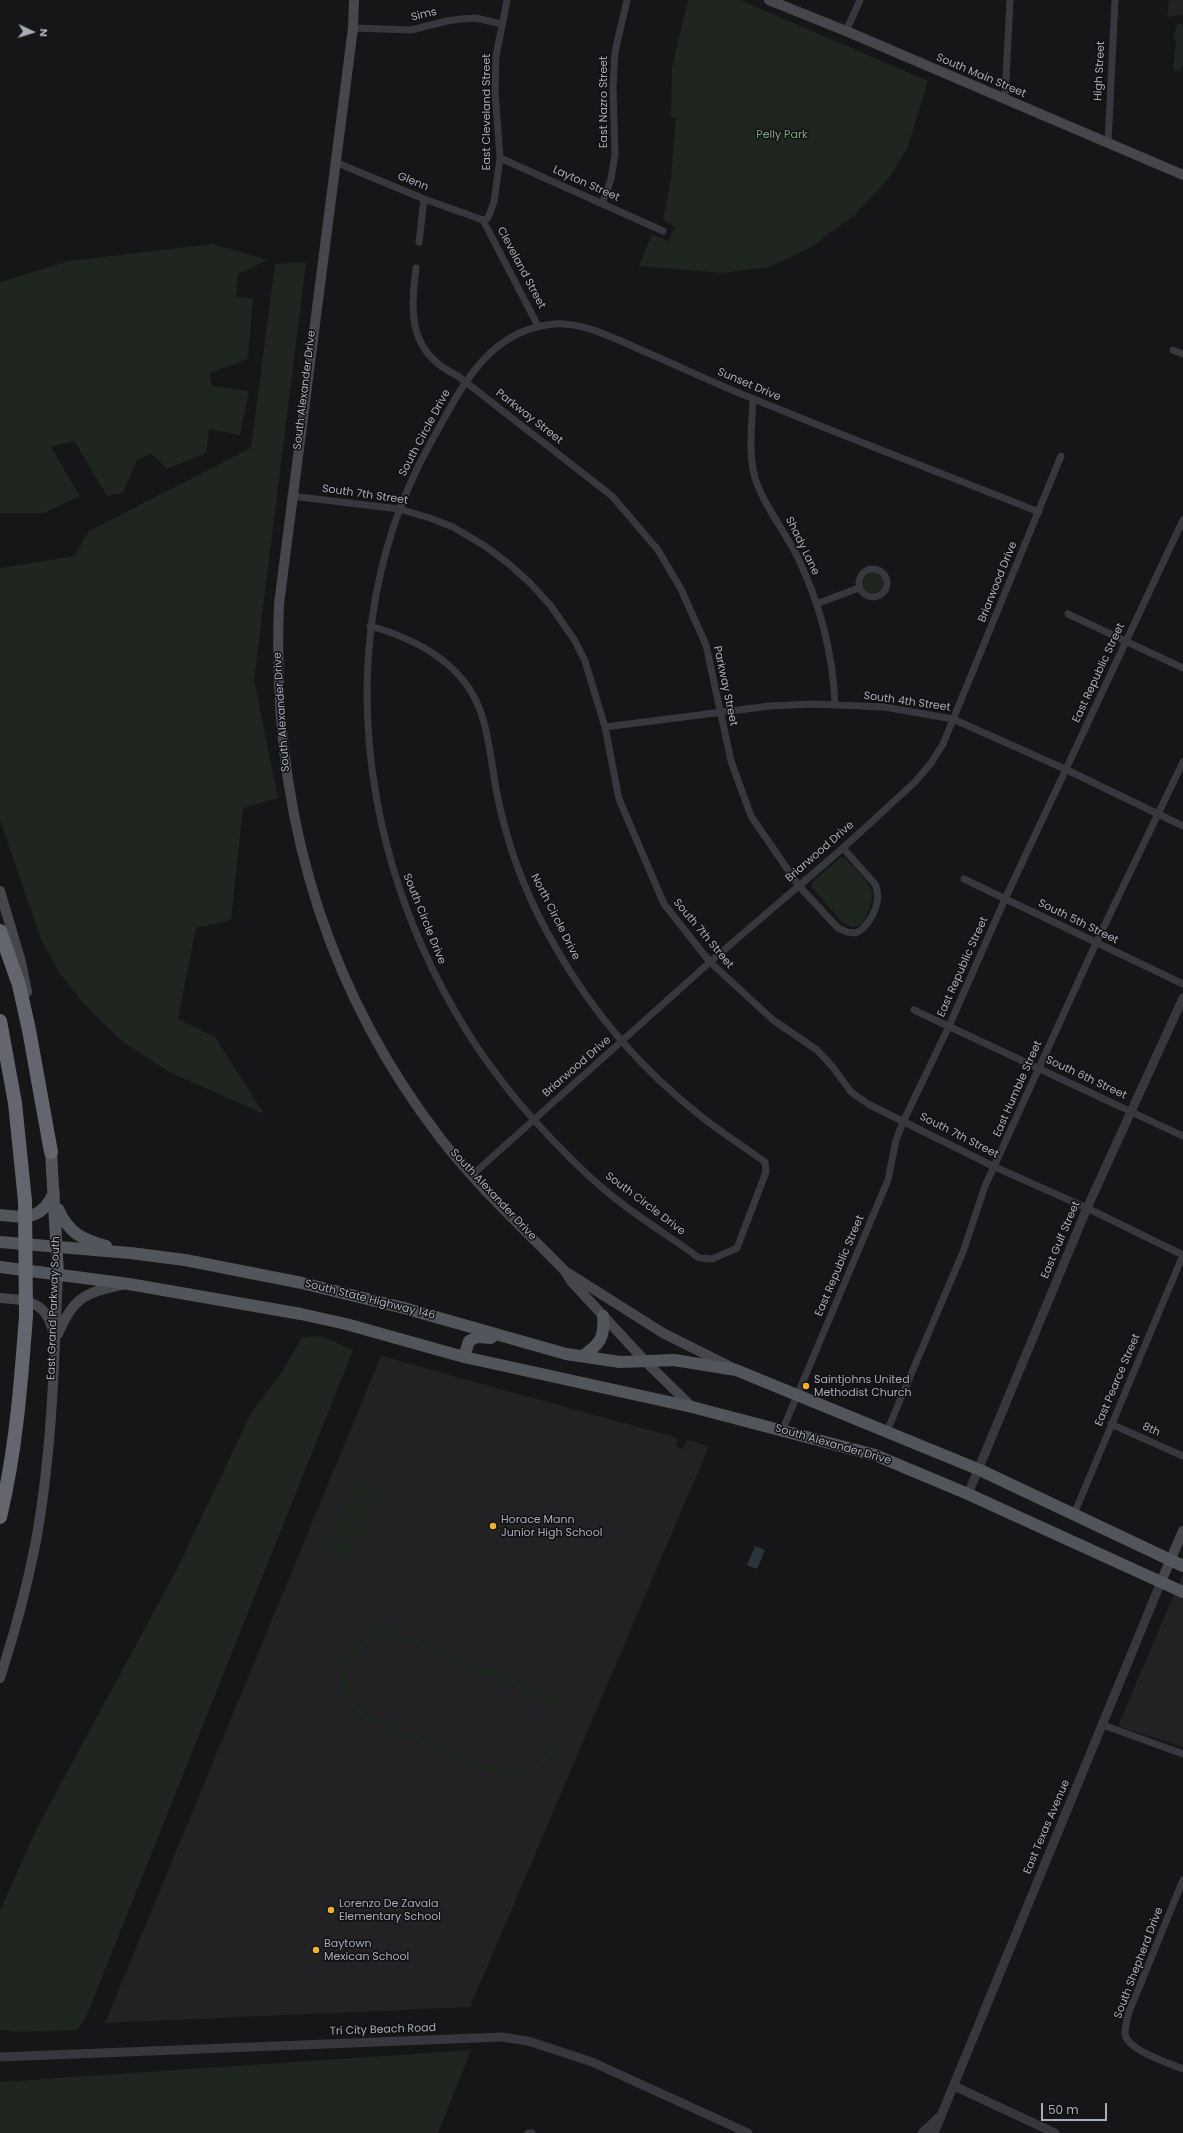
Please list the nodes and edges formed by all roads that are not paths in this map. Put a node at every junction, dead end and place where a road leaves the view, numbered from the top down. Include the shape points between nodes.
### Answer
1 (354, 0) edge
2 (507, 0) edge
3 (627, 0) edge
4 (769, 0) edge
5 (860, 0) edge
6 (1010, 0) edge
7 (1115, 0) edge
8 (501, 24) junction
9 (353, 28) junction
10 (846, 31) junction
11 (1005, 99) junction
12 (1108, 143) junction
13 (500, 158) junction
14 (335, 162) junction
15 (1183, 175) edge
16 (424, 199) junction
17 (602, 204) junction
18 (483, 220) junction
19 (663, 231) dead end
20 (419, 242) dead end
21 (416, 268) dead end
22 (538, 326) junction
23 (1173, 350) dead end
24 (1183, 354) edge
25 (464, 382) junction
26 (753, 399) junction
27 (1061, 456) dead end
28 (291, 496) junction
29 (399, 509) junction
30 (1039, 512) junction
31 (1183, 520) edge
32 (859, 588) junction
33 (816, 604) junction
34 (1068, 614) dead end
35 (370, 626) junction
36 (1126, 642) junction
37 (1183, 668) edge
38 (835, 705) junction
39 (722, 712) junction
40 (953, 719) junction
41 (605, 727) junction
42 (1183, 762) edge
43 (1065, 769) junction
44 (1158, 815) junction
45 (1183, 826) edge
46 (843, 848) junction
47 (964, 879) dead end
48 (799, 886) junction
49 (0, 891) edge
50 (1005, 899) junction
51 (0, 931) edge
52 (1096, 943) junction
53 (710, 962) junction
54 (1183, 984) edge
55 (1183, 998) edge
56 (914, 1010) dead end
57 (0, 1021) edge
58 (949, 1026) junction
59 (622, 1042) junction
60 (1039, 1068) junction
61 (1132, 1111) junction
62 (533, 1120) junction
63 (904, 1120) junction
64 (1183, 1136) edge
65 (51, 1152) junction
66 (995, 1167) junction
67 (471, 1176) junction
68 (756, 1197) joint
69 (55, 1198) junction
70 (1087, 1208) junction
71 (0, 1215) edge
72 (0, 1242) edge
73 (57, 1247) junction
74 (130, 1253) junction
75 (1183, 1255) edge
76 (0, 1267) edge
77 (565, 1271) junction
78 (58, 1274) junction
79 (129, 1284) junction
80 (0, 1298) edge
81 (603, 1316) junction
82 (515, 1340) junction
83 (55, 1341) junction
84 (583, 1356) junction
85 (464, 1357) junction
86 (646, 1362) junction
87 (736, 1370) junction
88 (797, 1396) junction
89 (692, 1407) junction
90 (1111, 1424) junction
91 (782, 1431) junction
92 (887, 1431) junction
93 (1183, 1456) edge
94 (980, 1470) junction
95 (968, 1494) junction
96 (1074, 1514) junction
97 (0, 1517) edge
98 (1183, 1531) edge
99 (1171, 1560) junction
100 (1183, 1566) edge
101 (1161, 1582) junction
102 (1183, 1592) edge
103 (0, 1678) edge
104 (1103, 1725) junction
105 (1183, 1754) edge
106 (1183, 1880) edge
107 (0, 2057) edge
108 (1183, 2069) edge
109 (954, 2086) junction
110 (942, 2114) junction
111 (748, 2133) edge
112 (922, 2133) edge
113 (934, 2133) edge
114 (1055, 2133) edge

1 - 9 main road, South Alexander Drive
2 - 8 street, East Cleveland Street
3 - 17 street, East Nazro Street via 615,52 615,155 611,179
4 - 10 main road, South Main Street
5 - 10 street
6 - 11 street
7 - 12 street, High Street
8 - 9 street, Sims via 476,18 447,20 411,30
8 - 13 street, East Cleveland Street via 496,56 495,92
9 - 14 main road, South Alexander Drive
10 - 11 main road, South Main Street
11 - 12 main road, South Main Street
12 - 15 main road, South Main Street
13 - 17 street, Layton Street
13 - 18 street, East Cleveland Street via 494,202 488,218
14 - 16 street, Glenn
14 - 28 main road, South Alexander Drive
16 - 18 street, Glenn
16 - 20 street
17 - 19 street, Layton Street
18 - 22 street, Cleveland Street
21 - 25 street, Parkway Street via 412,311 418,336 424,348 442,369 458,376
22 - 25 street, Sunset Drive via 528,328 501,343
22 - 26 street, Sunset Drive via 560,323 613,338
23 - 24 street
25 - 29 street, South Circle Drive via 425,452
25 - 39 street, Parkway Street via 612,496 638,524 658,550 681,589 697,624 706,646
26 - 30 street, Sunset Drive
26 - 33 street, Shady Lane via 751,458 755,478 798,559
27 - 30 street, Briarwood Drive
28 - 29 street, South 7th Street
28 - 67 main road, South Alexander Drive via 279,604 278,668 287,779 302,858 327,934 364,1018 407,1091
29 - 35 street, South Circle Drive via 378,578
29 - 41 street, South 7th Street via 442,522 485,546 509,564 540,595 562,621 586,661
30 - 40 street, Briarwood Drive
31 - 36 street, East Republic Street
32 - 32 street via 868,597 877,597 886,588 886,579 877,569 868,569 859,578
32 - 33 street
33 - 38 street, Shady Lane via 834,676
34 - 36 street
35 - 59 street, North Circle Drive via 409,639 437,655 465,682 476,700 488,739 501,814 522,876 555,947 588,1000
35 - 62 street, South Circle Drive via 369,752 382,833 402,898 448,998 487,1060
36 - 37 street
36 - 43 street, East Republic Street
38 - 39 street, South 4th Street via 770,706
38 - 40 street, South 4th Street via 884,708
39 - 41 street, South 4th Street
39 - 48 street, Parkway Street via 730,761 751,816
40 - 43 street, South 4th Street
40 - 46 street, Briarwood Drive via 943,744 915,782
41 - 53 street, South 7th Street via 619,799 664,904
42 - 44 street, East Humble Street
43 - 44 street, South 4th Street
43 - 50 street, East Republic Street
44 - 45 street, South 4th Street
44 - 52 street, East Humble Street
46 - 48 street, Briarwood Drive
46 - 48 street, Parkway Street via 875,884 878,891 878,898 868,924 863,929 856,933 838,928
47 - 50 street, South 5th Street
48 - 53 street, Briarwood Drive
49 - 65 main road, East Grand Parkway South via 21,962 33,1020
50 - 52 street, South 5th Street
50 - 58 street, East Republic Street
51 - 65 highway via 20,992
52 - 54 street, South 5th Street
52 - 60 street, East Humble Street
53 - 59 street, Briarwood Drive
53 - 63 street, South 7th Street via 773,1020 817,1050 851,1092 868,1104
55 - 61 street, East Gulf Street
56 - 58 street, South 6th Street
57 - 97 highway, bridge via 17,1116 25,1201 26,1316 14,1441
58 - 60 street, South 6th Street
58 - 63 street, East Republic Street
59 - 62 street, Briarwood Drive
59 - 68 street, North Circle Drive via 668,1088 702,1117 765,1162 766,1172
60 - 61 street, South 6th Street
60 - 66 street, East Humble Street
61 - 64 street, South 6th Street
61 - 70 street, East Gulf Street
62 - 67 street, Briarwood Drive
62 - 68 street, South Circle Drive via 605,1190 699,1258 712,1260 737,1248
63 - 66 street, South 7th Street
63 - 88 street, East Republic Street via 896,1140 888,1180
65 - 69 main road, East Grand Parkway South
66 - 70 street, South 7th Street
66 - 92 street, East Humble Street via 985,1186 963,1252
67 - 77 main road, South Alexander Drive
69 - 71 main road via 42,1212 26,1216
69 - 73 main road, East Grand Parkway South
69 - 74 main road via 65,1224 77,1234
70 - 75 street, South 7th Street
70 - 94 street, East Gulf Street
72 - 73 main road, South State Highway 146
73 - 74 main road, South State Highway 146
73 - 78 main road, East Grand Parkway South
74 - 82 main road, South State Highway 146 via 185,1260 302,1283 404,1308
75 - 90 street, East Pearce Street
76 - 78 main road
77 - 81 main road, South Alexander Drive
77 - 87 main road, South Alexander Drive via 662,1333
78 - 79 main road
78 - 83 main road, East Grand Parkway South
79 - 83 main road via 92,1291 79,1300 69,1312
79 - 85 main road via 346,1324
80 - 83 main road via 36,1303 46,1312
81 - 84 main road via 601,1340 597,1347
81 - 86 main road, South Alexander Drive
82 - 84 main road, South State Highway 146
82 - 85 main road via 477,1337 469,1341
83 - 103 main road, East Grand Parkway South via 45,1475 35,1546 15,1630
84 - 86 main road, South State Highway 146 via 620,1362
85 - 89 main road
86 - 87 main road, South State Highway 146 via 674,1360
86 - 89 main road, South Alexander Drive
87 - 88 main road, South Alexander Drive
88 - 91 street, East Republic Street
88 - 92 main road, South Alexander Drive
89 - 91 main road, South Alexander Drive
90 - 93 street, 8th
90 - 96 street, East Pearce Street
91 - 95 main road, South Alexander Drive via 875,1455
92 - 94 main road, South Alexander Drive
94 - 95 street, East Gulf Street
94 - 96 main road, South Alexander Drive
95 - 101 main road, South Alexander Drive
96 - 99 main road, South Alexander Drive
98 - 99 main road, East Texas Avenue
99 - 100 main road, South Alexander Drive
99 - 101 main road, East Texas Avenue
101 - 102 main road, South Alexander Drive
101 - 104 street, East Texas Avenue
104 - 105 street
104 - 109 street, East Texas Avenue via 1012,1940
106 - 108 street, South Shepherd Drive via 1129,2012 1125,2035 1136,2048
107 - 111 street, Tri City Beach Road via 502,2037 528,2041 592,2062
109 - 110 street, East Texas Avenue
109 - 114 street
110 - 112 street
110 - 113 street, East Texas Avenue

